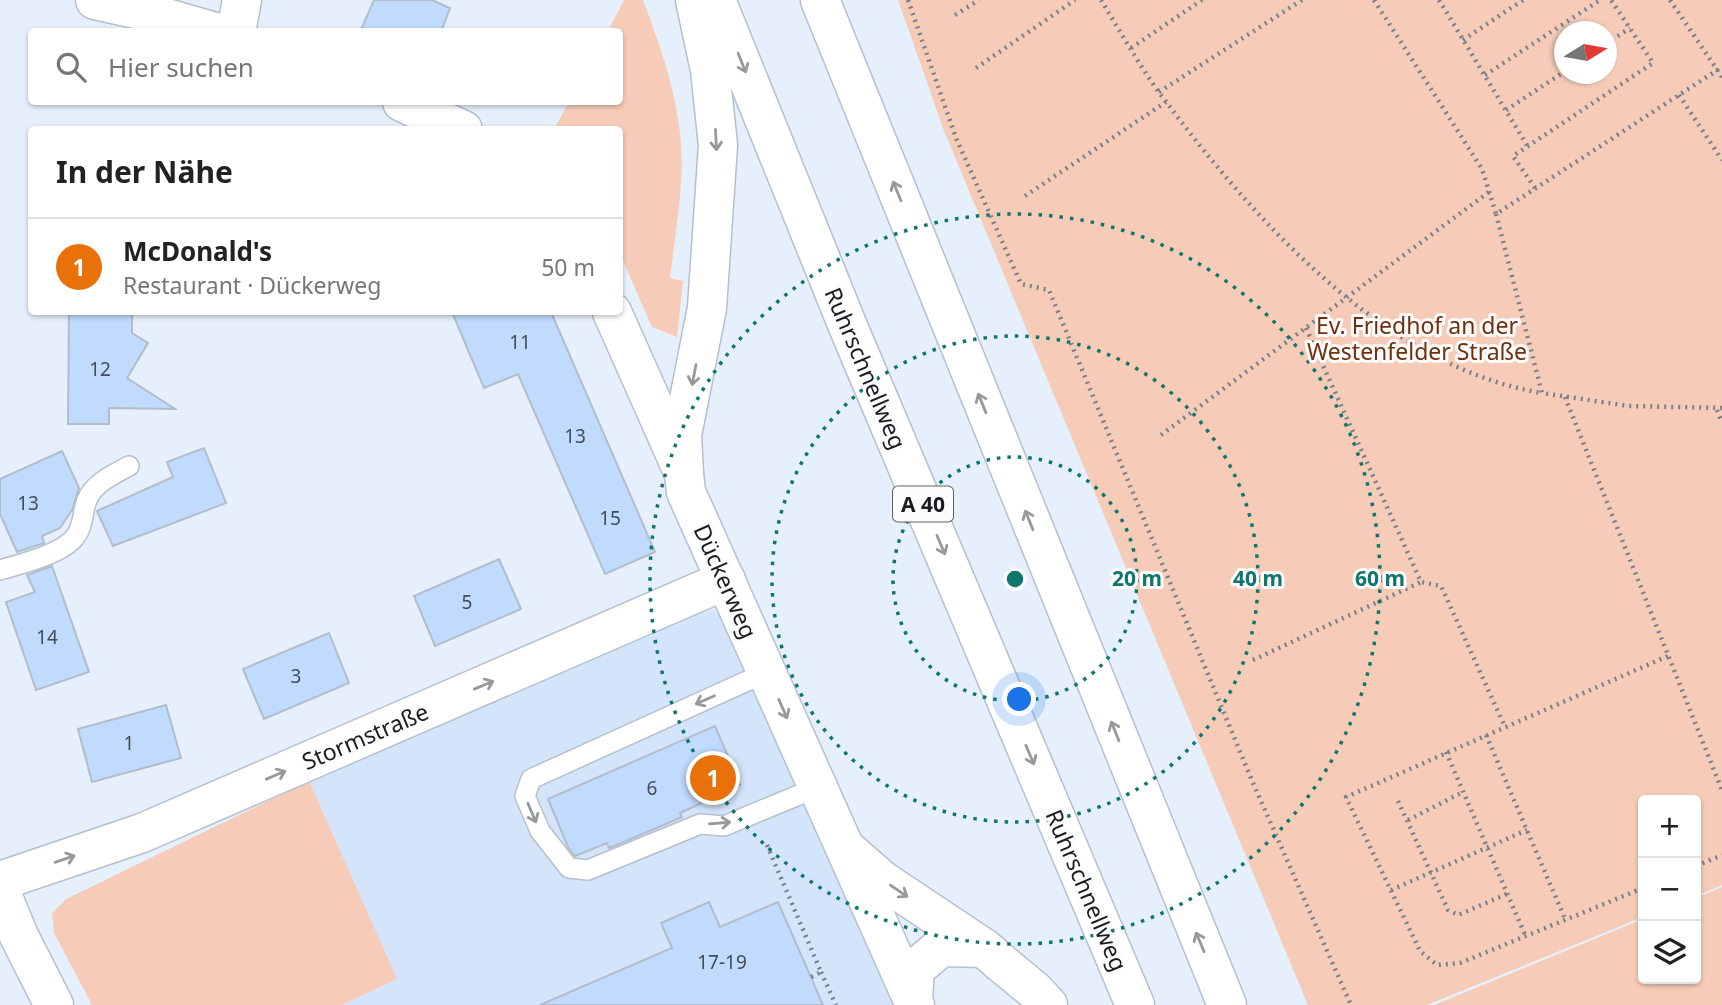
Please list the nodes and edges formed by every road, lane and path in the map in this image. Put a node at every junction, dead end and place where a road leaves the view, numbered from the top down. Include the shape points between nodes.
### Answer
1 (95, 0) edge
2 (242, 0) edge
3 (695, 0) edge
4 (716, 0) edge
5 (820, 0) edge
6 (908, 0) edge
7 (979, 0) edge
8 (1075, 0) edge
9 (1101, 0) edge
10 (1202, 0) edge
11 (1302, 0) edge
12 (1374, 0) edge
13 (1450, 0) edge
14 (1523, 0) edge
15 (1600, 0) edge
16 (1611, 0) edge
17 (1670, 0) edge
18 (1440, 3) edge
19 (955, 15) dead end
20 (201, 28) edge
21 (237, 28) edge
22 (1630, 28) junction
23 (1617, 37) edge
24 (1463, 40) junction
25 (1130, 48) junction
26 (976, 68) dead end
27 (1720, 69) edge
28 (1485, 75) junction
29 (1722, 78) edge
30 (1554, 79) edge
31 (1159, 92) junction
32 (1679, 95) junction
33 (1166, 102) junction
34 (409, 105) edge
35 (1506, 110) junction
36 (454, 126) edge
37 (1528, 146) junction
38 (1722, 160) edge
39 (1535, 188) junction
40 (1489, 191) junction
41 (1025, 196) dead end
42 (1496, 214) junction
43 (1347, 297) junction
44 (613, 315) edge
45 (1306, 328) junction
46 (1542, 393) junction
47 (1565, 397) junction
48 (1719, 409) edge
49 (1722, 422) edge
50 (1161, 435) dead end
51 (129, 466) dead end
52 (684, 474) junction
53 (0, 570) edge
54 (726, 579) junction
55 (1421, 582) junction
56 (1668, 656) junction
57 (1253, 660) dead end
58 (767, 672) junction
59 (1505, 727) junction
60 (1486, 735) junction
61 (1446, 752) junction
62 (818, 788) junction
63 (1722, 790) edge
64 (1463, 792) junction
65 (1398, 801) dead end
66 (1408, 820) junction
67 (1527, 830) junction
68 (767, 845) dead end
69 (1487, 847) junction
70 (845, 849) junction
71 (1722, 855) edge
72 (1701, 864) edge
73 (1431, 872) junction
74 (0, 881) edge
75 (0, 890) edge
76 (1391, 890) junction
77 (1638, 890) edge
78 (1507, 894) junction
79 (1566, 921) junction
80 (1526, 937) junction
81 (992, 955) junction
82 (821, 972) junction
83 (811, 976) dead end
84 (914, 1003) edge
85 (54, 1005) edge
86 (836, 1005) edge
87 (1048, 1005) edge
88 (1135, 1005) edge
89 (1227, 1005) edge
90 (1351, 1005) edge

1 - 20 main road
2 - 21 main road
3 -> 52 main road via 710,70 718,145 707,308 681,435
4 -> 88 main road, Ruhrschnellweg / A 40 via 849,329
89 -> 5 main road
6 - 90 path via 956,138 1021,284 1049,290 1253,783
7 - 19 path
8 - 26 path
9 - 25 path
10 - 25 path
11 - 31 path
12 - 40 path via 1482,169
13 - 18 path
14 - 24 path
15 - 28 path
16 - 22 path
17 - 27 path
18 - 24 path
22 - 23 path
22 - 37 path via 1653,63
24 - 28 path
25 - 31 path
27 - 29 path
27 - 32 path
28 - 35 path
30 - 35 path
31 - 33 path
32 - 38 path
32 - 39 path
33 - 41 path
33 - 43 path via 1266,223
34 - 36 main road
35 - 37 path
37 - 39 path via 1513,156
39 - 42 path
40 - 42 path
40 - 43 path
42 - 46 path
43 - 45 path
43 - 46 path via 1437,359
44 - 52 main road, Dückerweg
45 - 50 path
45 - 55 path
46 - 47 path
47 - 48 path via 1629,406
47 - 56 path
48 - 49 path
51 - 53 lane via 94,488 69,542
52 - 54 main road, Dückerweg via 686,492
54 - 58 main road, Dückerweg
74 -> 54 main road, Stormstraße via 142,833
55 - 57 path
55 - 59 path via 1441,586
56 - 59 path
56 - 63 path
58 -> 62 main road, Dückerweg
58 -> 62 lane via 531,779 525,796 540,831 569,868 588,870 700,824 724,825
59 - 60 path
60 - 61 path
60 - 67 path
61 - 64 path
61 - 76 path via 1346,797
62 - 70 main road, Dückerweg
64 - 66 path
64 - 69 path
65 - 66 path
66 - 73 path
67 - 69 path
67 - 79 path
68 - 82 path
69 - 73 path
69 - 78 path
70 -> 81 main road, Dückerweg via 882,880
70 - 84 main road, Dückerweg
71 - 72 path
73 - 76 path
73 - 78 path via 1448,909 1458,915
75 - 85 main road
76 - 80 path via 1420,951 1437,965 1460,963
77 - 79 path
78 - 80 path
79 - 80 path
81 - 84 main road, Dückerweg via 941,947 915,969
81 - 87 main road
82 - 83 path
82 - 86 path

